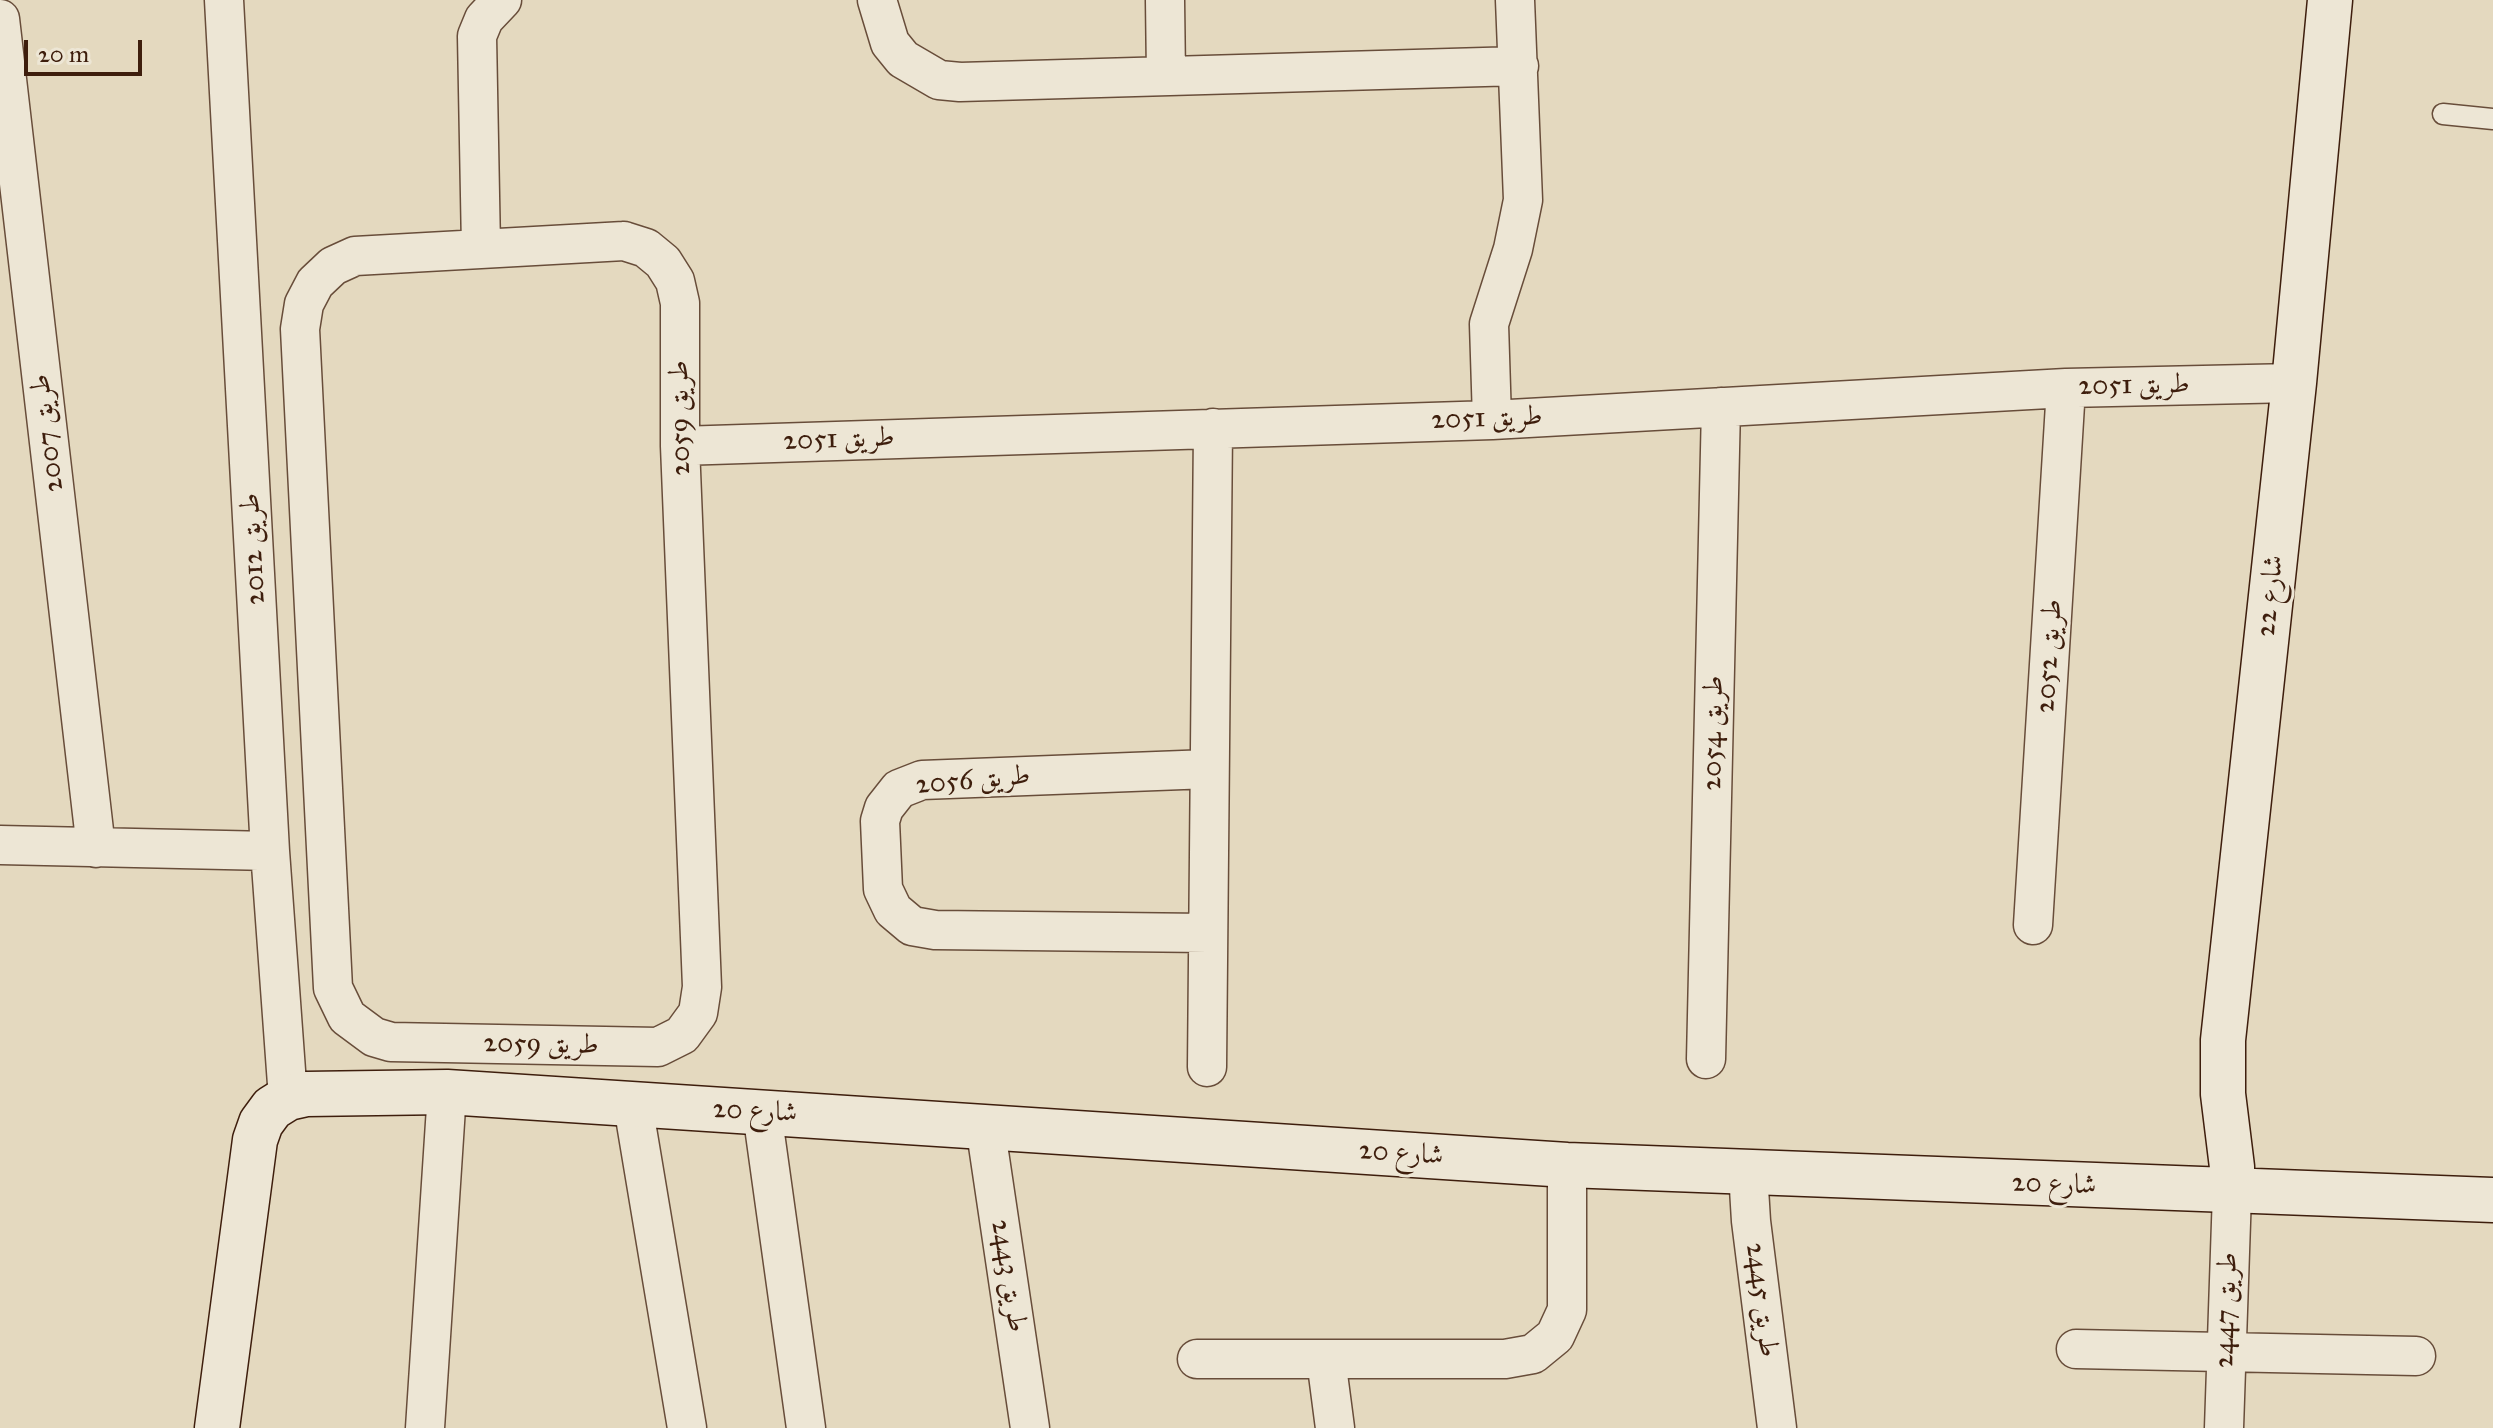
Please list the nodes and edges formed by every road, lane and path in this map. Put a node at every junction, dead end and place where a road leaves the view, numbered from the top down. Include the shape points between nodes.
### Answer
1 (224, 0) edge
2 (502, 0) edge
3 (877, 0) edge
4 (1165, 0) edge
5 (1515, 0) edge
6 (2330, 0) edge
7 (0, 19) edge
8 (1519, 66) junction
9 (1166, 76) junction
10 (2443, 114) dead end
11 (2493, 119) edge
12 (481, 248) junction
13 (2294, 383) junction
14 (2066, 388) junction
15 (1721, 407) junction
16 (1492, 420) junction
17 (1213, 428) junction
18 (680, 446) junction
19 (1209, 769) junction
20 (0, 845) edge
21 (96, 848) junction
22 (270, 851) junction
23 (2033, 925) dead end
24 (1207, 933) junction
25 (1706, 1059) dead end
26 (1207, 1067) dead end
27 (447, 1092) junction
28 (288, 1098) junction
29 (633, 1105) junction
30 (762, 1112) junction
31 (985, 1125) junction
32 (1567, 1165) junction
33 (1748, 1172) junction
34 (2232, 1193) junction
35 (2493, 1200) edge
36 (2076, 1349) dead end
37 (2225, 1352) junction
38 (2416, 1356) dead end
39 (1197, 1359) dead end
40 (1326, 1359) junction
41 (217, 1428) edge
42 (425, 1428) edge
43 (687, 1428) edge
44 (806, 1428) edge
45 (1030, 1428) edge
46 (1335, 1428) edge
47 (1777, 1428) edge
48 (2224, 1428) edge

1 - 22 street, طريق 2012
2 - 12 street via 477,36
3 - 9 street via 890,43 920,72 939,80
4 - 9 street
5 - 8 street
6 - 13 street, شارع 22
7 - 21 street, طريق 2007
8 - 9 street
8 - 16 street via 1523,200 1489,324
10 - 11 lane
12 - 18 street, طريق 2059 via 624,241 646,248 663,262 680,303
12 - 18 street, طريق 2059 via 380,253 344,261 315,283 300,329 333,988 347,1017 374,1037 391,1042 658,1047 692,1025 702,987
13 - 14 street, طريق 2051
13 - 34 street, شارع 22 via 2223,1040
14 - 15 street, طريق 2051
14 - 23 street, طريق 2052
15 - 16 street, طريق 2051
15 - 25 street, طريق 2054
16 - 17 street, طريق 2051
17 - 18 street, طريق 2051
17 - 19 street
19 - 24 street
19 - 24 street, طريق 2056 via 922,780 890,798 880,821 883,889 893,910 912,926
20 - 21 street
21 - 22 street
22 - 28 street, طريق 2012
24 - 26 street
27 - 28 street, شارع 20
27 - 29 street, شارع 20
27 - 42 street
28 - 41 street via 272,1108 255,1140
29 - 30 street, شارع 20
29 - 43 street
30 - 31 street, شارع 20
30 - 44 street
31 - 32 street, شارع 20
31 - 45 street, طريق 2443
32 - 33 street, شارع 20
32 - 40 street via 1567,1310 1545,1346 1519,1358
33 - 34 street, شارع 20
33 - 47 street, طريق 2445
34 - 35 street, شارع 20
34 - 37 street, طريق 2447
36 - 37 street
37 - 38 street
37 - 48 street, طريق 2447
39 - 40 street
40 - 46 street

